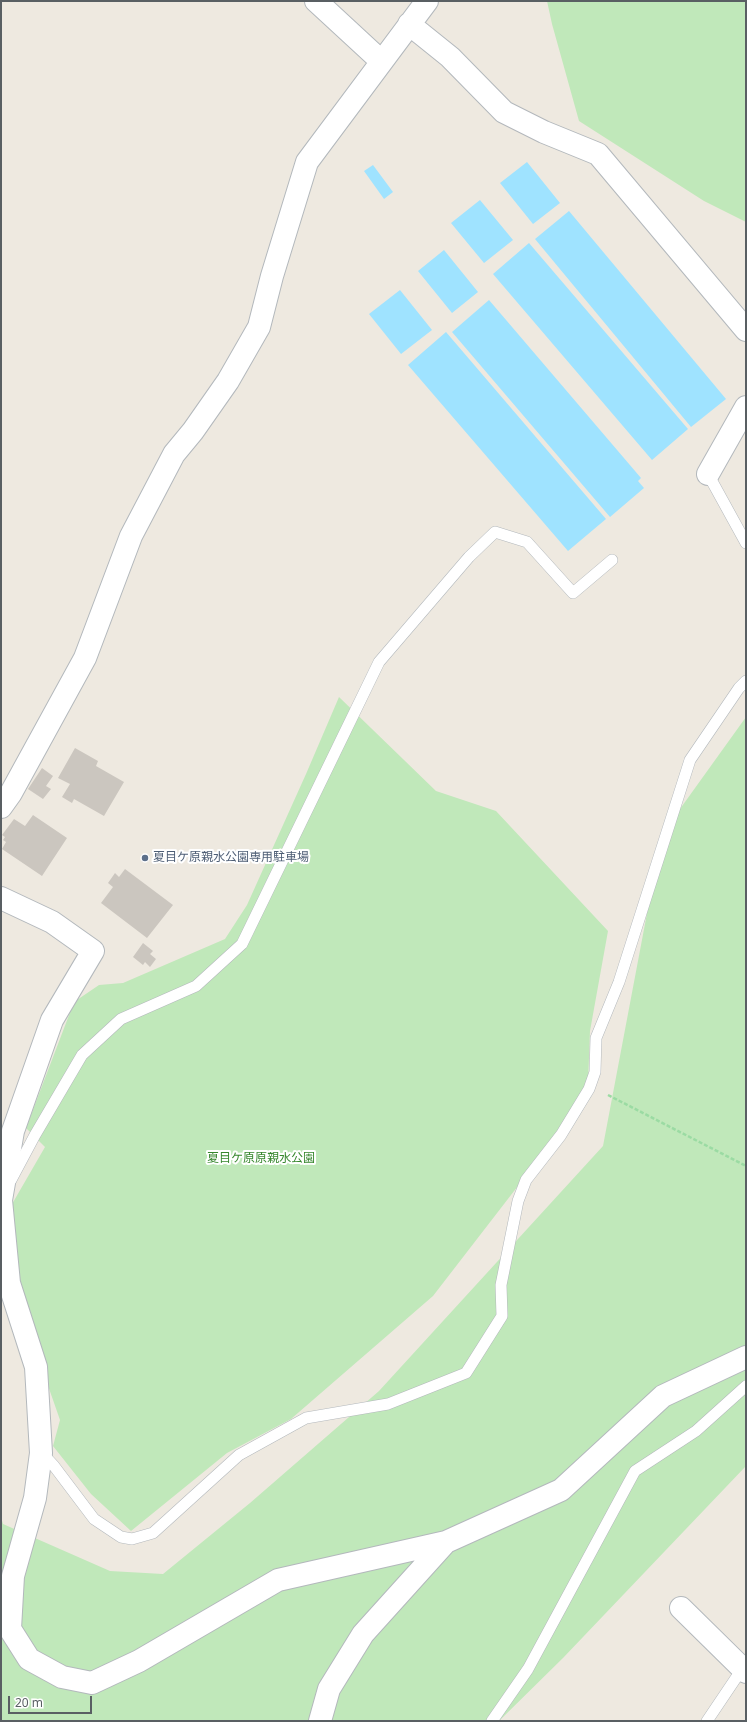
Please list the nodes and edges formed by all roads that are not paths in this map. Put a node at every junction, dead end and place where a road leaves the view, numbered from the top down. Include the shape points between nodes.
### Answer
1 (316, 1) edge
2 (427, 1) edge
3 (409, 24) junction
4 (381, 61) junction
5 (746, 330) edge
6 (746, 407) edge
7 (708, 474) joint
8 (746, 543) edge
9 (612, 560) dead end
10 (746, 681) edge
11 (1, 807) edge
12 (1, 898) edge
13 (1, 1200) edge
14 (746, 1357) edge
15 (746, 1386) edge
16 (41, 1453) junction
17 (446, 1542) junction
18 (681, 1608) dead end
19 (745, 1668) edge
20 (320, 1721) edge
21 (492, 1721) edge
22 (707, 1721) edge

1 - 4 street
2 - 3 street
3 - 4 street
3 - 5 street via 450,58 504,112 598,154
4 - 11 street via 307,162 259,327 228,381 174,454 131,536 85,658 12,793
6 - 7 street
7 - 8 lane
9 - 13 lane via 573,593 527,542 495,532 469,557 379,662 242,944 196,986 121,1019 82,1055 35,1135
10 - 16 lane via 690,760 618,982 596,1038 595,1072 589,1089 561,1135 526,1180 518,1201 501,1285 502,1316 466,1373 388,1404 306,1418 238,1455 153,1533 132,1538 121,1537 94,1519
12 - 13 street via 52,922 93,950 52,1020 13,1131
13 - 16 street via 9,1283 36,1368
14 - 17 street via 663,1396 561,1490
15 - 21 lane via 696,1431 635,1471 528,1669
16 - 17 street via 35,1498 13,1576 10,1629 29,1659 62,1677 92,1683 139,1661 278,1580
17 - 20 street via 363,1634 329,1690
18 - 19 street
19 - 22 lane

